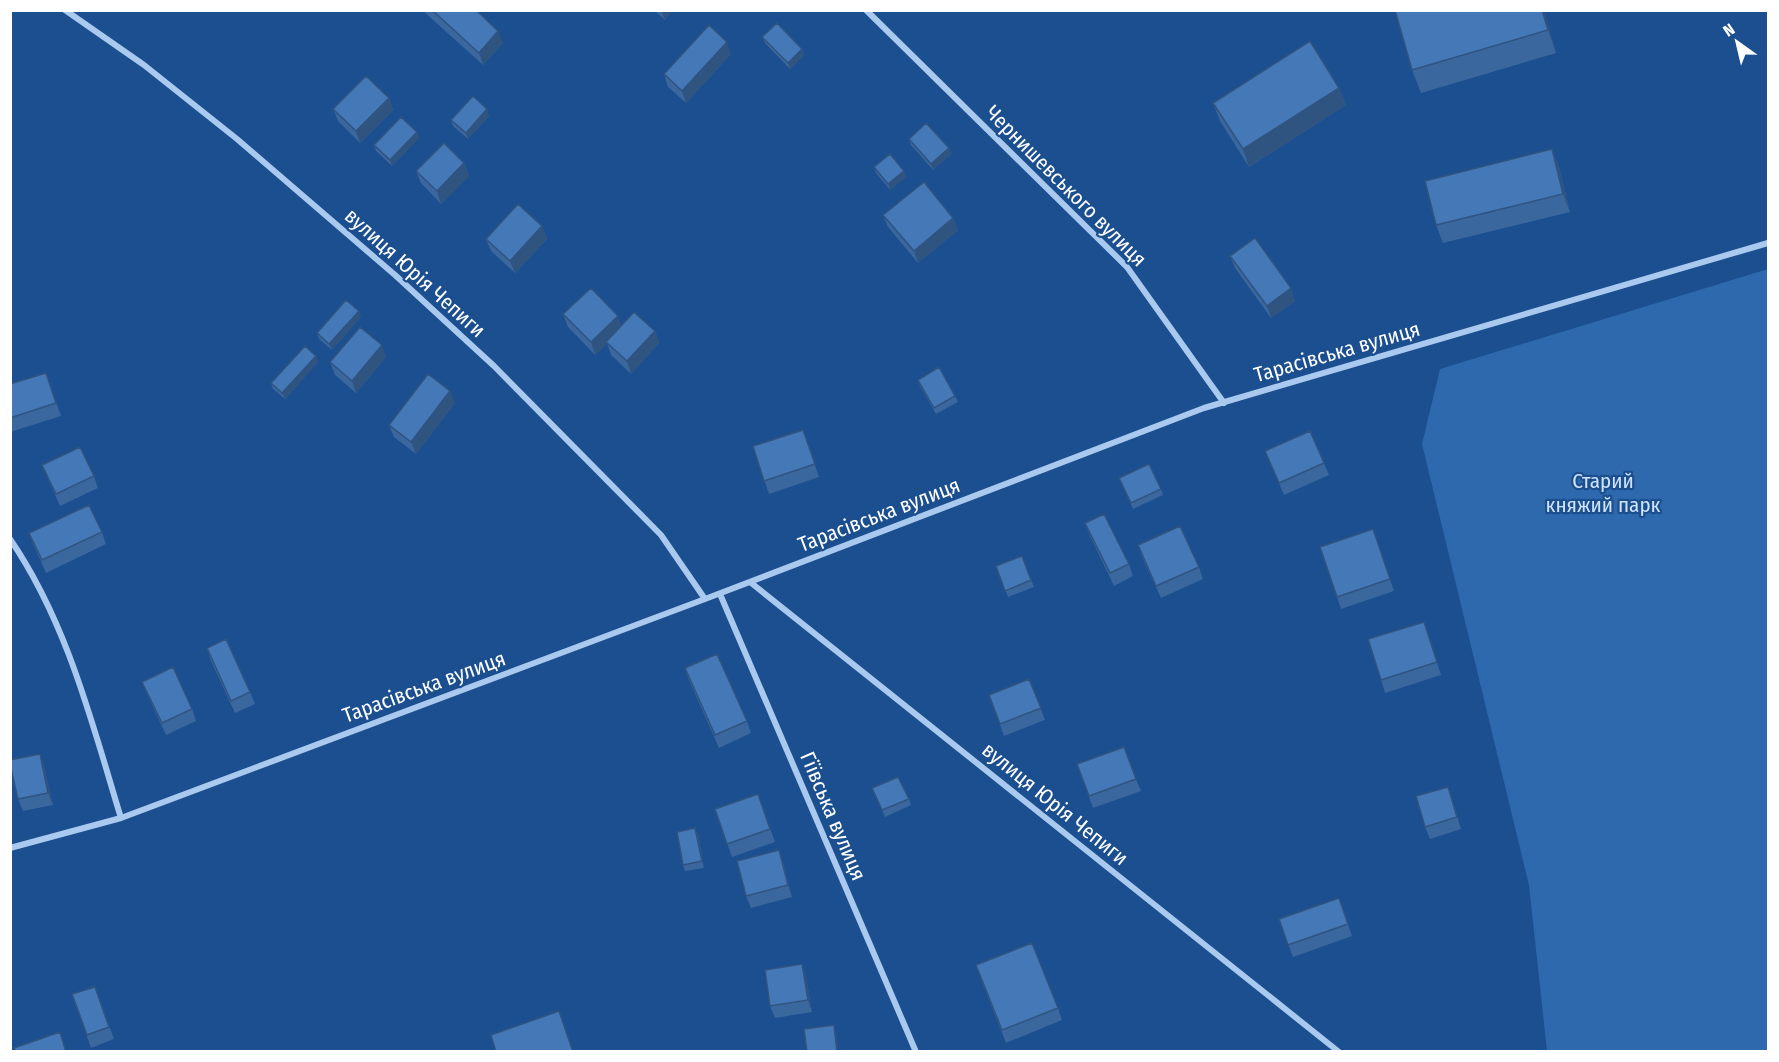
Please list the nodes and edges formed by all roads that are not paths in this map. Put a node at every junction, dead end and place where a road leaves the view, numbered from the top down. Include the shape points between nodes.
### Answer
1 (64, 10) edge
2 (866, 10) edge
3 (1768, 243) edge
4 (1224, 403) junction
5 (10, 539) edge
6 (750, 582) junction
7 (720, 594) junction
8 (705, 599) junction
9 (121, 818) junction
10 (10, 848) edge
11 (916, 1052) edge
12 (1339, 1052) edge

1 - 8 street, вулиця Юрія Чепиги via 144,65 237,139 420,298 494,366 661,535
2 - 4 street, Чернишевського вулиця via 1127,267
3 - 4 street, Тарасівська вулиця
4 - 6 street, Тарасівська вулиця
5 - 9 street via 38,587 74,665
6 - 7 street, Тарасівська вулиця
6 - 12 street, вулиця Юрія Чепиги
7 - 8 street, Тарасівська вулиця
7 - 11 street, Гіївська вулиця
8 - 9 street, Тарасівська вулиця
9 - 10 street, Тарасівська вулиця

